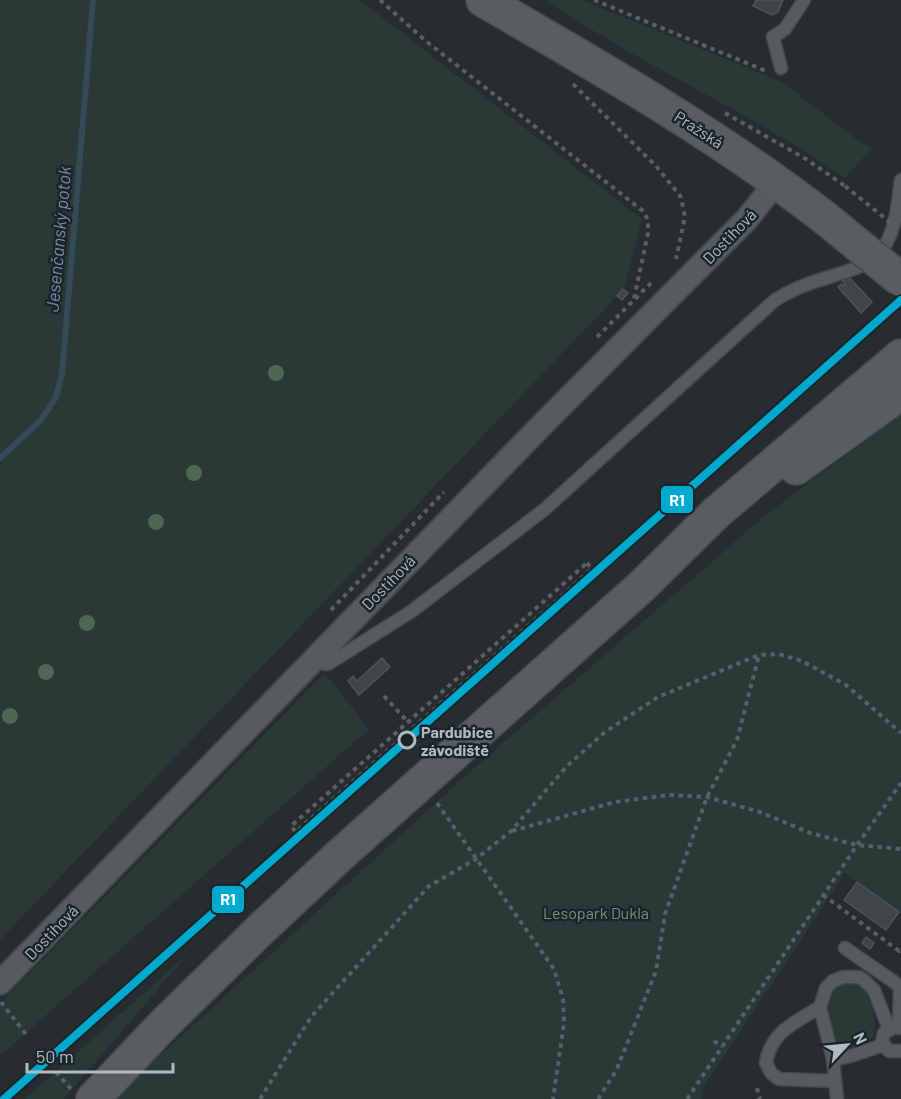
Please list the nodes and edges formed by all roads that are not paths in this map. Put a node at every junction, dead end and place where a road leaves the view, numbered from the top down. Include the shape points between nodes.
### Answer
1 (804, 0) edge
2 (487, 1) edge
3 (781, 68) road end
4 (901, 180) edge
5 (777, 182) junction
6 (901, 280) edge
7 (901, 356) edge
8 (901, 393) edge
9 (642, 586) junction
10 (325, 664) dead end
11 (846, 948) dead end
12 (0, 983) edge
13 (820, 1007) junction
14 (896, 1028) edge
15 (883, 1045) junction
16 (901, 1051) edge
17 (833, 1060) junction
18 (835, 1081) junction
19 (83, 1094) edge
20 (837, 1099) edge

1 - 3 lane via 785,29 773,37
2 - 5 main road, Pražská via 699,128
4 - 10 lane via 889,237 870,262 799,287 775,300 545,509 412,611
5 - 6 main road, Pražská, bridge
5 - 12 street, Dostihová via 747,219
7 - 9 main road via 716,513
8 - 9 main road via 760,494
9 - 19 main road
11 - 14 lane via 897,984 900,989
13 - 14 lane via 826,988 833,981 859,977 874,990
13 - 17 lane
13 - 18 lane via 773,1041 766,1063 779,1079
14 - 15 lane via 882,1037
15 - 16 lane via 889,1051
15 - 17 lane
17 - 18 lane
18 - 20 lane

